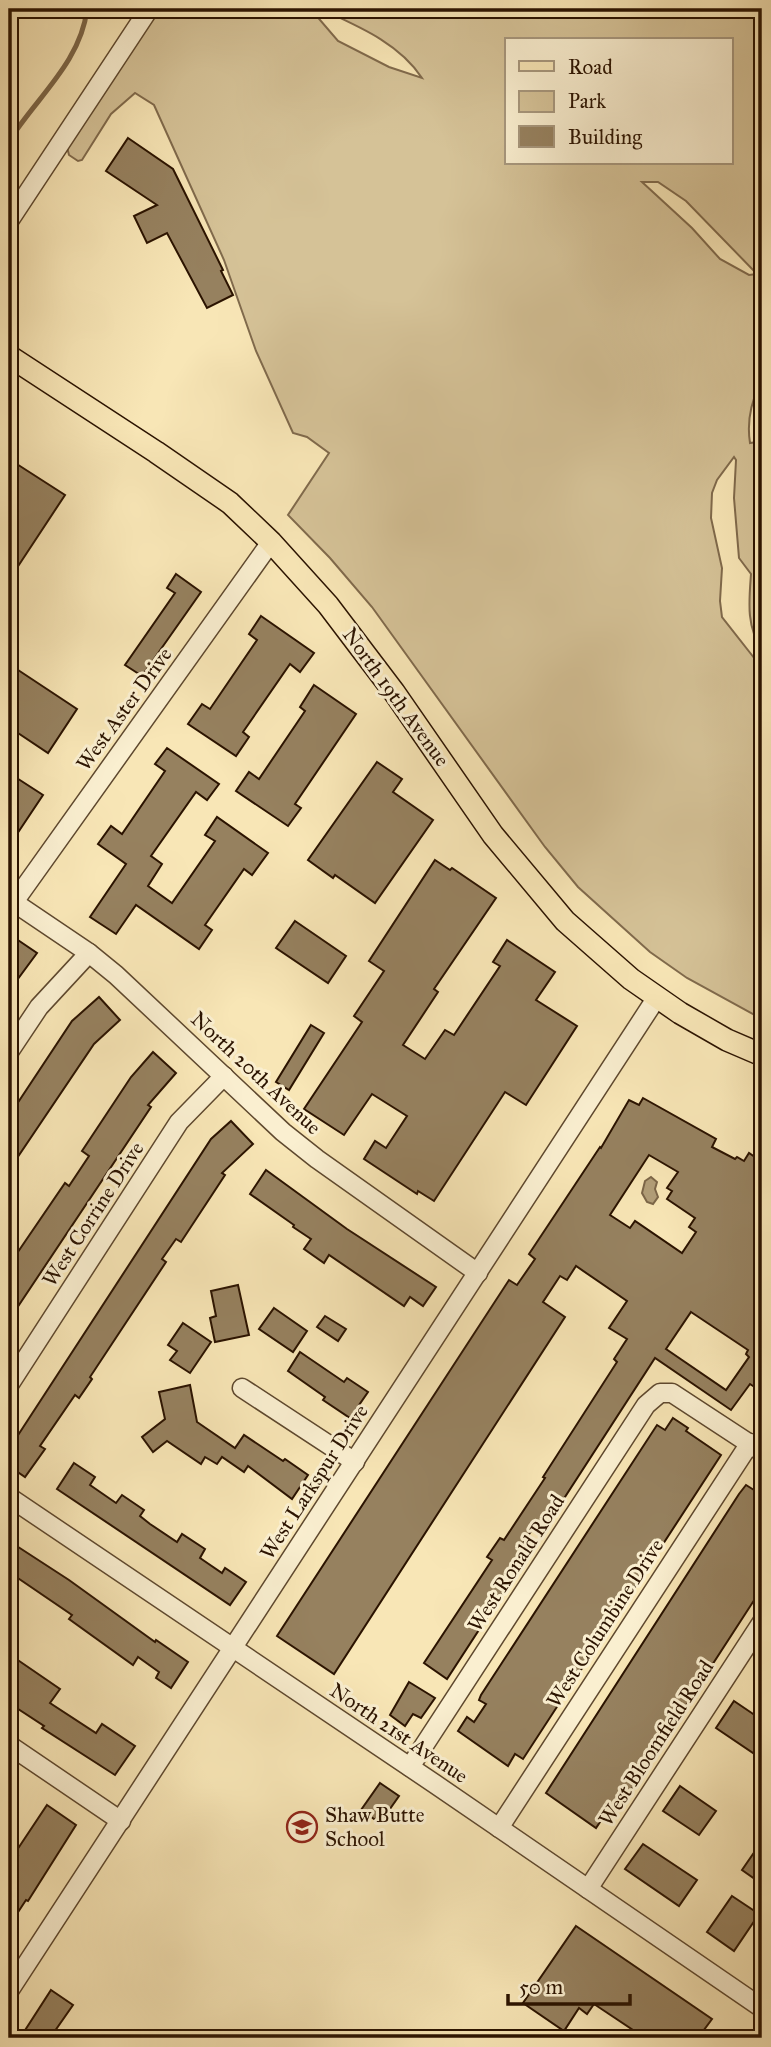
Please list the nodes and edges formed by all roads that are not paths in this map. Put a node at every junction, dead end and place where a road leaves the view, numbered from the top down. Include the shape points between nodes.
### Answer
1 (137, 9) edge
2 (149, 9) edge
3 (9, 202) edge
4 (9, 220) edge
5 (9, 356) edge
6 (271, 542) junction
7 (11, 900) edge
8 (89, 953) junction
9 (657, 997) junction
10 (9, 1052) edge
11 (762, 1055) edge
12 (225, 1076) junction
13 (478, 1273) junction
14 (9, 1385) edge
15 (242, 1388) dead end
16 (756, 1448) edge
17 (355, 1462) junction
18 (9, 1497) edge
19 (762, 1622) edge
20 (232, 1650) junction
21 (9, 1745) edge
22 (410, 1767) junction
23 (121, 1821) junction
24 (499, 1828) junction
25 (588, 1889) junction
26 (9, 1992) edge
27 (762, 2008) edge

1 - 3 street
2 - 4 street
5 - 6 main road, North 19th Avenue via 230,503
6 - 7 street, West Aster Drive
6 - 9 main road, North 19th Avenue via 328,605 538,890 595,950
7 - 8 street, North 20th Avenue
8 - 10 street via 39,1007
8 - 12 street, North 20th Avenue
9 - 11 main road, North 19th Avenue via 727,1040
9 - 13 street, West Larkspur Drive
12 - 13 street, North 20th Avenue via 325,1166
12 - 14 street, West Corrine Drive via 180,1122
13 - 17 street, West Larkspur Drive
15 - 17 street
16 - 22 street, West Ronald Road via 668,1391 646,1405
16 - 24 street, West Columbine Drive
17 - 20 street, West Larkspur Drive
18 - 20 street, North 21st Avenue
19 - 25 street, West Bloomfield Road
20 - 22 street, North 21st Avenue
20 - 23 street, West Larkspur Drive
21 - 23 street
22 - 24 street, North 21st Avenue
23 - 26 street, West Larkspur Drive
24 - 25 street, North 21st Avenue
25 - 27 street, North 21st Avenue

